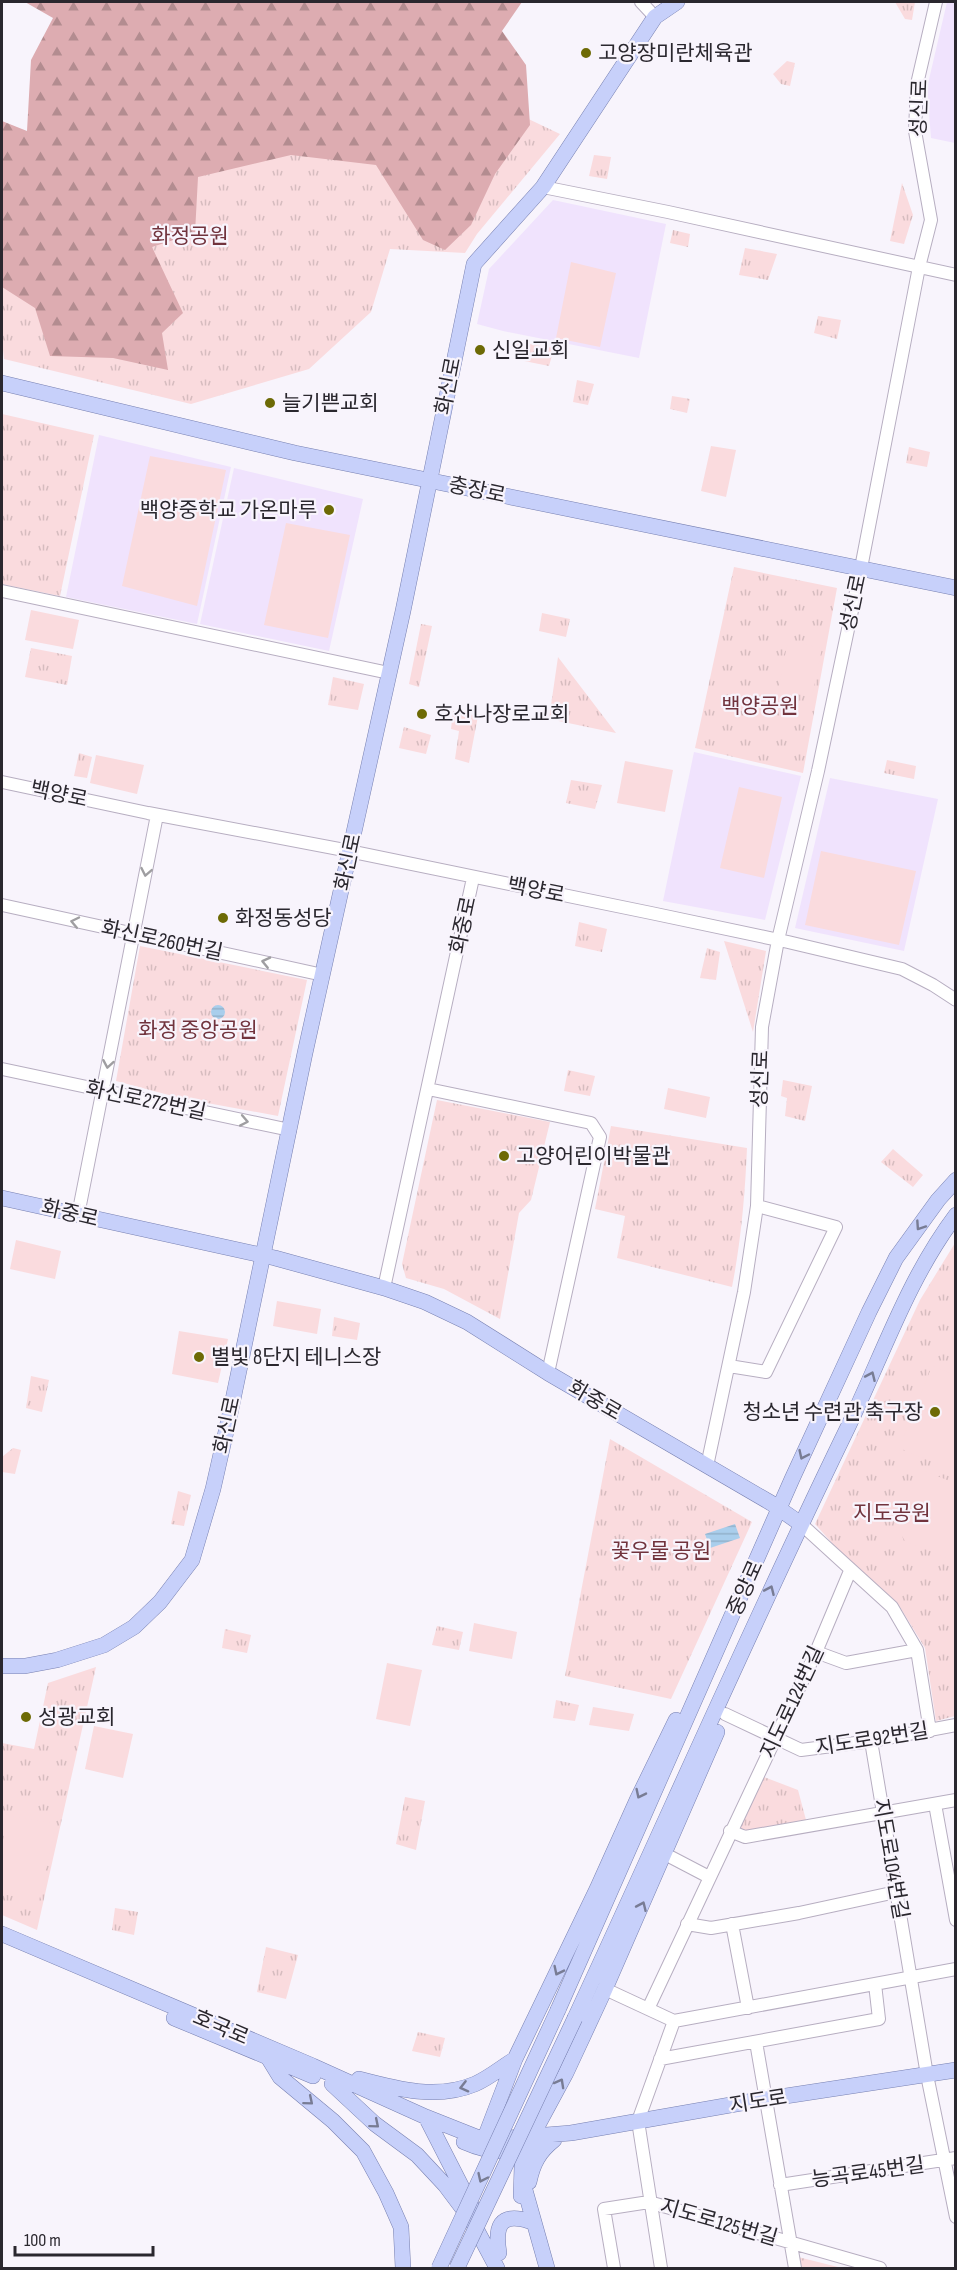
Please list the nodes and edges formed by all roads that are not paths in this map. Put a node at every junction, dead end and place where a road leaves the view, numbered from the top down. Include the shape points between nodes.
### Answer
1 (640, 2) edge
2 (677, 2) edge
3 (936, 2) edge
4 (655, 16) junction
5 (543, 187) junction
6 (919, 267) junction
7 (956, 275) edge
8 (2, 382) edge
9 (430, 480) junction
10 (861, 568) junction
11 (956, 588) edge
12 (2, 591) edge
13 (389, 673) junction
14 (2, 782) edge
15 (157, 815) junction
16 (350, 851) junction
17 (473, 878) junction
18 (2, 905) edge
19 (134, 934) junction
20 (778, 940) junction
21 (323, 975) junction
22 (956, 1000) edge
23 (2, 1069) edge
24 (428, 1089) junction
25 (103, 1092) junction
26 (290, 1130) junction
27 (956, 1180) edge
28 (2, 1198) edge
29 (757, 1206) junction
30 (78, 1215) junction
31 (956, 1215) edge
32 (263, 1256) junction
33 (384, 1288) junction
34 (729, 1366) junction
35 (548, 1373) junction
36 (707, 1466) junction
37 (780, 1510) junction
38 (801, 1524) junction
39 (850, 1571) junction
40 (734, 1611) junction
41 (746, 1644) junction
42 (917, 1650) junction
43 (816, 1652) junction
44 (2, 1666) edge
45 (725, 1714) junction
46 (956, 1725) edge
47 (930, 1731) junction
48 (775, 1738) junction
49 (871, 1741) junction
50 (956, 1800) edge
51 (935, 1804) junction
52 (883, 1813) junction
53 (730, 1831) junction
54 (665, 1854) junction
55 (709, 1877) junction
56 (896, 1892) junction
57 (956, 1920) edge
58 (687, 1924) junction
59 (732, 1924) junction
60 (2, 1934) edge
61 (2, 1943) edge
62 (956, 1969) edge
63 (911, 1977) junction
64 (875, 1984) junction
65 (605, 1989) junction
66 (748, 2008) junction
67 (648, 2009) junction
68 (675, 2021) junction
69 (756, 2042) junction
70 (515, 2059) junction
71 (269, 2060) junction
72 (660, 2060) junction
73 (313, 2066) junction
74 (956, 2070) edge
75 (927, 2075) junction
76 (332, 2084) junction
77 (765, 2099) junction
78 (638, 2121) junction
79 (429, 2123) junction
80 (561, 2134) junction
81 (529, 2143) junction
82 (484, 2145) junction
83 (500, 2151) junction
84 (950, 2159) edge
85 (780, 2184) junction
86 (525, 2192) junction
87 (649, 2202) junction
88 (956, 2217) edge
89 (529, 2221) junction
90 (790, 2242) junction
91 (500, 2253) junction
92 (403, 2268) edge
93 (440, 2268) edge
94 (457, 2268) edge
95 (497, 2268) edge
96 (506, 2268) edge
97 (541, 2268) edge
98 (547, 2268) edge
99 (614, 2268) edge
100 (661, 2268) edge
101 (795, 2268) edge
102 (880, 2268) edge

1 - 4 street
2 - 4 main road, 화신로
3 - 6 street, 성신로 via 917,96 915,131 931,220
4 - 5 main road, 화신로
5 - 6 street
5 - 9 main road, 화신로 via 474,264
6 - 7 street
6 - 10 street, 성신로
8 - 9 main road, 충장로 via 295,453
9 - 10 main road, 충장로
9 - 13 main road, 화신로
10 - 11 main road, 충장로
10 - 20 street, 성신로
12 - 13 street
13 - 16 main road, 화신로
14 - 15 street, 백양로
15 - 16 street, 백양로
15 -> 19 street
16 - 17 street, 백양로
16 - 21 main road, 화신로
17 - 20 street, 백양로
17 - 24 street, 화중로
19 -> 18 street, 화신로260번길
21 -> 19 street, 화신로260번길
19 -> 25 street
20 - 22 street, 백양로 via 902,969
20 - 29 street, 성신로 via 762,1027
21 - 26 main road, 화신로
23 - 25 street, 화신로272번길
24 - 33 street, 화중로
24 - 35 street via 591,1123 600,1137
25 -> 26 street, 화신로272번길
25 - 30 street
26 - 32 main road, 화신로
27 -> 37 main road, 중앙로 via 896,1258
28 - 30 main road, 화중로
29 - 34 street, 성신로
29 - 34 street via 836,1227 766,1372
30 - 32 main road, 화중로
38 -> 31 main road, 중앙로 via 909,1292 931,1250
32 - 33 main road, 화중로
32 - 44 main road, 화신로 via 213,1489 192,1560 160,1602 134,1626 104,1645 57,1660
33 - 35 main road, 화중로 via 467,1322
34 - 36 street, 성신로
35 - 36 main road, 화중로
36 - 37 main road, 화중로
37 - 38 main road, 화중로
37 - 40 main road, 중앙로
38 - 39 street
41 -> 38 main road, 중앙로
39 - 42 street via 892,1607
39 - 43 street, 지도로124번길
40 -> 70 main road via 647,1779
40 -> 93 main road, 중앙로, bridge
41 - 45 main road
41 - 94 main road, 중앙로, bridge
42 - 43 street via 846,1663
42 - 47 street
43 - 48 street, 지도로124번길
45 - 48 street, 지도로92번길
45 - 54 main road
46 - 47 street, 지도로92번길
47 - 49 street, 지도로92번길
48 - 49 street, 지도로92번길 via 801,1750
48 - 53 street, 지도로124번길
49 - 52 street, 지도로104번길
50 - 51 street
51 - 52 street
51 - 57 street
52 - 53 street via 745,1837
52 - 56 street, 지도로104번길
53 - 55 street, 지도로124번길
54 - 55 street
65 -> 54 main road
55 - 58 street, 지도로124번길
56 - 59 street
56 - 63 street, 지도로104번길
58 - 59 street via 711,1928
58 - 67 street, 지도로124번길
59 - 66 street
60 - 73 main road, 호국로
61 - 71 main road, 호국로
62 - 63 street
63 - 64 street
63 - 75 street, 지도로104번길
64 - 66 street
64 - 69 street via 879,2019
65 - 67 street
81 -> 65 main road
66 - 68 street
67 - 68 street
68 - 72 street
69 - 72 street
69 - 77 street
70 -> 73 main road via 475,2084 438,2093 396,2089
70 - 82 main road
71 - 76 main road, 호국로
71 -> 92 main road via 280,2077 363,2151 401,2227
72 - 78 street
73 - 79 main road, 호국로
74 - 75 main road, 지도로
75 - 77 main road, 지도로
75 - 84 street, 지도로104번길
76 - 79 main road, 호국로
76 -> 95 main road, 호국로 via 375,2124 417,2155 445,2185 472,2221
77 - 78 main road, 지도로
77 - 85 street
78 - 80 main road, 지도로
78 - 87 street, 지도로125번길
79 - 82 main road, 지도로
79 - 91 main road via 476,2216
80 - 81 main road, 지도로
80 - 86 main road via 533,2164
81 - 82 main road, 지도로
81 - 83 main road, 지도로 via 519,2151
81 - 86 main road
82 - 83 main road
82 - 86 main road via 510,2170
83 - 86 main road via 517,2166
84 - 85 street, 능곡로45번길
84 - 88 street, 지도로104번길
85 - 90 street
86 - 89 main road
86 - 98 main road
87 - 90 street, 지도로125번길
87 - 99 street via 604,2209
87 - 100 street, 지도로125번길
89 - 91 main road via 510,2217 502,2221 497,2237
89 - 97 main road
90 - 101 street
90 - 102 street, 지도로125번길
91 - 96 main road

